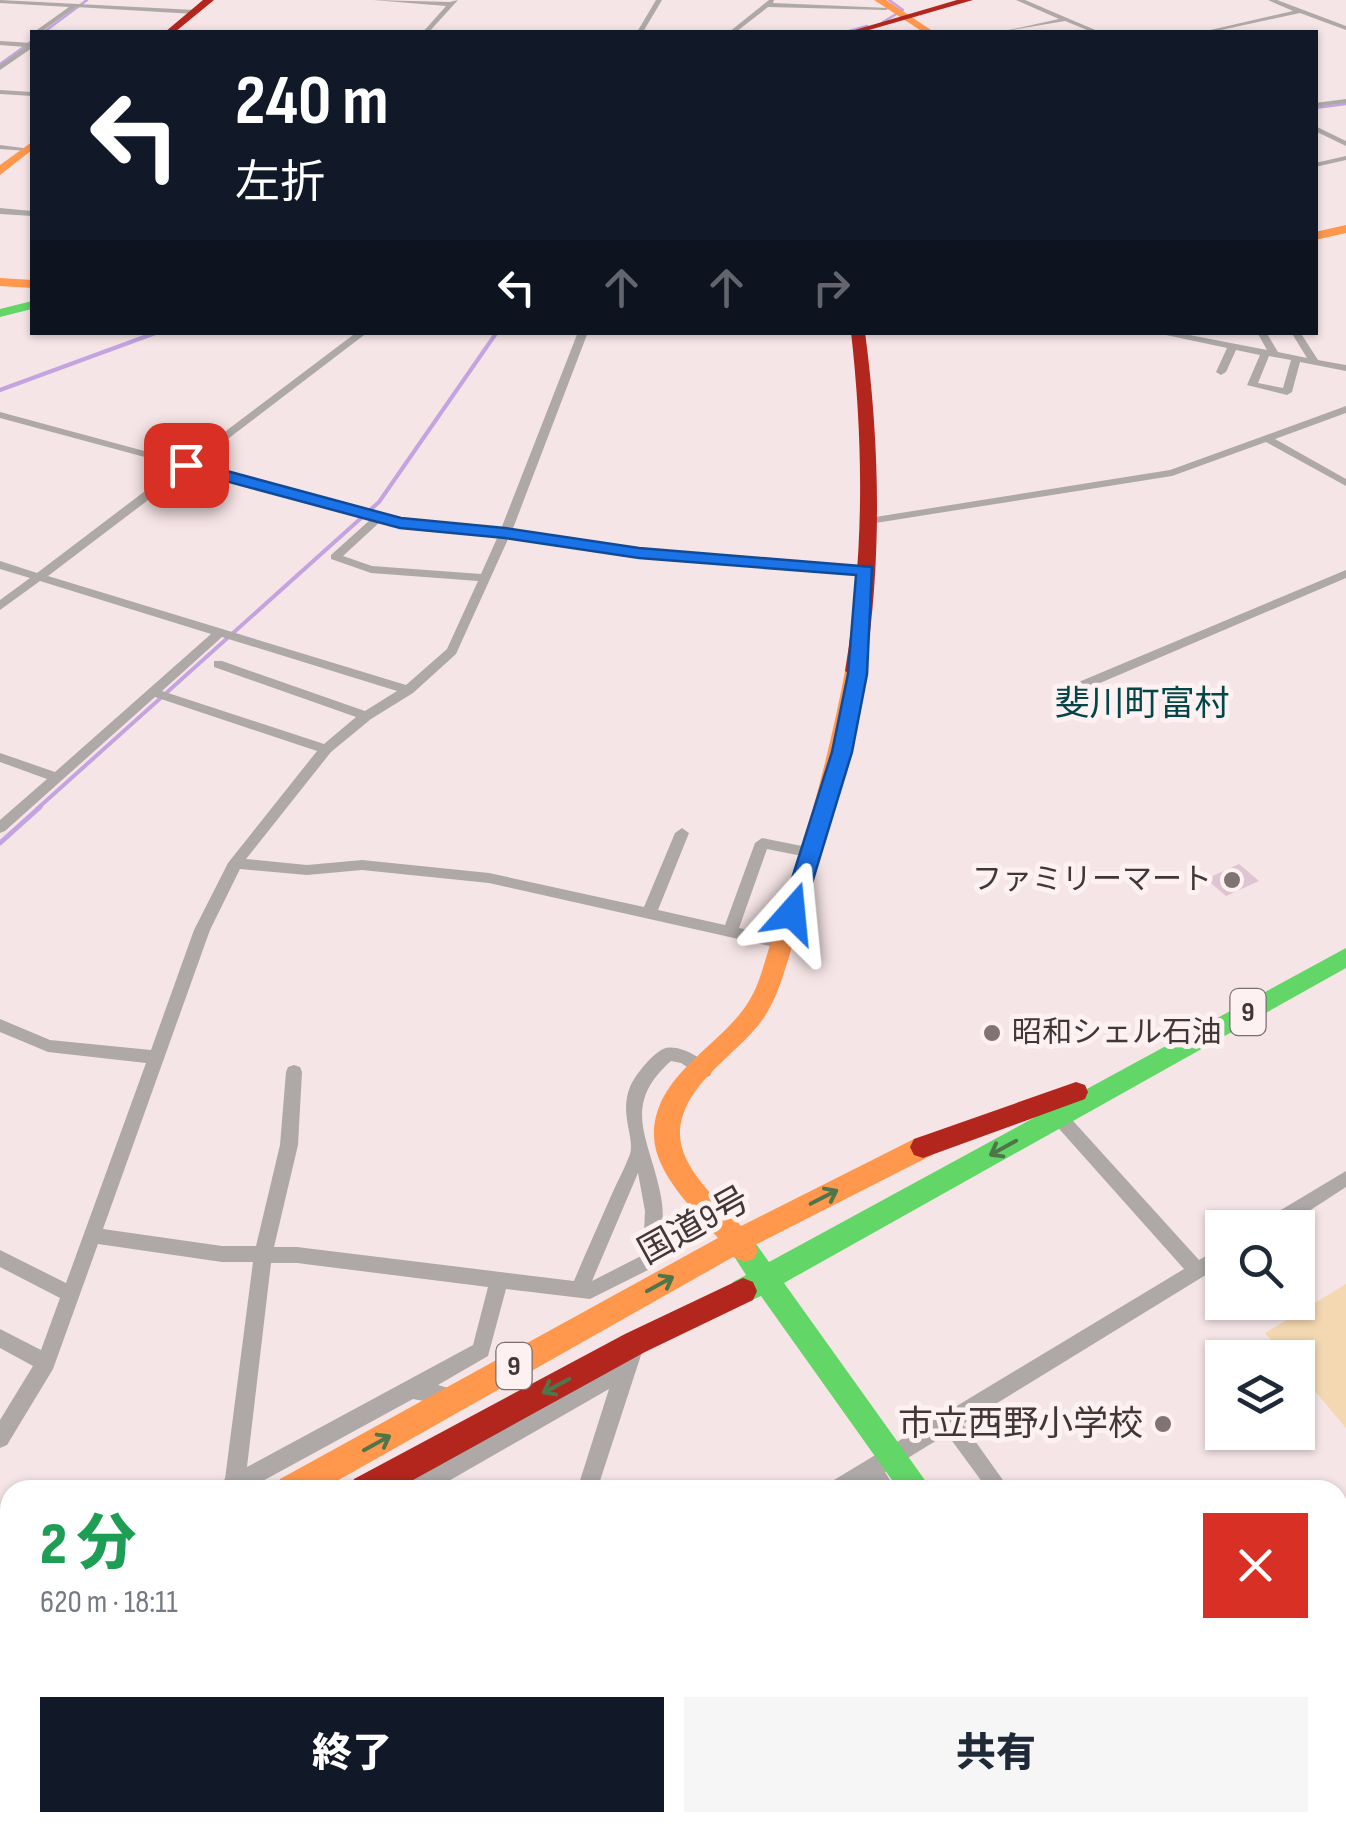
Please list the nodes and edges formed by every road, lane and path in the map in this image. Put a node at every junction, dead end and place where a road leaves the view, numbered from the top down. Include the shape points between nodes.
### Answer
1 (376, 0) edge
2 (659, 0) edge
3 (968, 0) edge
4 (1019, 0) edge
5 (1270, 0) edge
6 (0, 1) edge
7 (453, 2) edge
8 (78, 3) edge
9 (771, 3) edge
10 (202, 6) edge
11 (889, 9) edge
12 (1300, 11) junction
13 (1066, 20) junction
14 (1346, 28) edge
15 (41, 30) edge
16 (172, 30) edge
17 (428, 30) edge
18 (641, 30) edge
19 (735, 30) edge
20 (856, 30) edge
21 (926, 30) edge
22 (1014, 30) edge
23 (1092, 30) edge
24 (1214, 30) edge
25 (30, 37) edge
26 (0, 43) edge
27 (20, 44) junction
28 (30, 45) edge
29 (30, 46) edge
30 (0, 68) edge
31 (0, 92) edge
32 (30, 94) edge
33 (1346, 101) edge
34 (1318, 105) edge
35 (1318, 130) edge
36 (1346, 134) edge
37 (1332, 137) junction
38 (1346, 144) edge
39 (30, 146) edge
40 (0, 147) edge
41 (1346, 158) edge
42 (1318, 164) edge
43 (0, 171) edge
44 (0, 211) edge
45 (30, 214) edge
46 (1346, 229) edge
47 (1318, 235) edge
48 (0, 282) edge
49 (30, 284) edge
50 (30, 306) edge
51 (0, 313) edge
52 (360, 335) edge
53 (582, 335) edge
54 (859, 335) edge
55 (1171, 335) edge
56 (1262, 335) edge
57 (1297, 335) edge
58 (1232, 347) junction
59 (1270, 354) junction
60 (1296, 359) junction
61 (1315, 362) junction
62 (1346, 368) edge
63 (1220, 372) dead end
64 (1346, 409) edge
65 (0, 414) edge
66 (1266, 438) junction
67 (186, 465) junction
68 (1346, 483) edge
69 (380, 516) junction
70 (869, 521) junction
71 (505, 533) junction
72 (0, 565) edge
73 (866, 571) junction
74 (1346, 574) edge
75 (38, 578) junction
76 (484, 578) junction
77 (0, 606) edge
78 (220, 632) junction
79 (218, 664) dead end
80 (408, 690) junction
81 (153, 692) junction
82 (1067, 692) dead end
83 (366, 716) junction
84 (326, 749) junction
85 (0, 757) edge
86 (56, 778) junction
87 (0, 828) edge
88 (682, 832) dead end
89 (812, 853) junction
90 (235, 863) junction
91 (649, 913) junction
92 (730, 932) junction
93 (783, 944) junction
94 (1346, 958) edge
95 (0, 1025) edge
96 (155, 1057) junction
97 (1150, 1068) junction
98 (704, 1071) junction
99 (294, 1072) dead end
100 (1059, 1118) junction
101 (639, 1152) junction
102 (1346, 1178) edge
103 (1295, 1210) edge
104 (91, 1235) junction
105 (737, 1240) junction
106 (263, 1254) junction
107 (0, 1258) edge
108 (1205, 1265) edge
109 (1196, 1271) junction
110 (498, 1278) junction
111 (768, 1279) junction
112 (580, 1290) junction
113 (70, 1294) junction
114 (0, 1338) edge
115 (635, 1343) junction
116 (46, 1363) junction
117 (626, 1370) junction
118 (412, 1390) junction
119 (458, 1398) junction
120 (950, 1422) junction
121 (3, 1430) edge
122 (892, 1455) junction
123 (870, 1469) junction
124 (231, 1480) edge
125 (243, 1480) edge
126 (309, 1480) edge
127 (383, 1480) edge
128 (431, 1480) edge
129 (590, 1480) edge
130 (852, 1480) edge
131 (878, 1480) edge
132 (910, 1480) edge
133 (993, 1480) edge

1 - 7 street
2 - 18 street
3 - 11 main road
4 - 13 street
5 - 12 street
6 - 8 street
7 - 17 street
8 - 10 street
8 - 15 street
9 - 11 street
9 - 19 street
10 - 16 main road
11 - 20 main road
11 - 21 main road
12 - 14 street
12 - 24 street
13 - 22 street
13 - 23 street
25 - 27 street
26 - 27 street
27 - 28 street
29 - 30 street
31 - 32 street
33 - 34 street
35 - 37 street
36 - 37 street
37 - 38 street
39 - 40 street
39 - 43 main road
41 - 42 street
44 - 45 street
46 - 47 main road
48 - 49 main road
50 - 51 main road
52 - 67 street
53 - 71 street
54 - 70 main road via 868,387
55 - 58 street
56 - 59 street
57 - 61 street
58 - 59 street
58 - 63 street
59 - 60 street
59 - 60 street via 1252,385 1286,392
60 - 61 street
61 - 62 street
64 - 66 street
65 - 67 street
66 - 68 street
66 - 70 street via 1172,474
67 - 69 street
67 - 75 street
69 - 71 street
69 - 76 street via 335,557 371,568
70 - 73 main road
71 - 73 street via 639,553
71 - 76 street
72 - 75 street
73 - 89 main road via 858,674
74 - 82 street
75 - 77 street
75 - 78 street
76 - 80 street via 452,651
78 - 80 street
78 - 81 street
79 - 83 street
80 - 83 street
81 - 84 street
81 - 86 street
83 - 84 street
84 - 90 street
85 - 86 street
86 - 87 street
88 - 91 street
89 - 92 street via 762,844
89 - 93 main road
90 - 91 street via 307,870 362,865 490,878
90 - 96 street
91 - 92 street
92 - 93 street
93 - 98 main road via 758,1009
94 - 97 main road, 国道9号 / 9
95 - 96 street via 48,1046
96 - 104 street
97 - 100 main road, 国道9号 / 9
105 -> 97 main road, 国道9号 / 9 via 940,1139
98 - 101 street via 668,1054 652,1065 636,1095 632,1127
98 - 105 main road via 675,1098 665,1141 671,1158
99 - 106 street via 288,1145
100 - 109 street
100 -> 111 main road, 国道9号 / 9
101 - 112 street
101 - 112 street via 652,1196 652,1259 590,1292
102 - 103 street
104 - 106 street
104 - 113 street
105 - 111 main road
119 -> 105 main road, 国道9号 / 9
106 - 110 street
106 - 124 street
107 - 113 street
108 - 109 street
109 - 120 street
110 - 112 street
110 - 118 street via 482,1350
111 - 115 main road, 国道9号 / 9
111 - 122 main road
113 - 116 street
114 - 116 street
115 - 117 street
115 -> 127 main road, 国道9号 / 9
116 - 121 street
117 - 128 street
117 - 129 street
118 - 119 street
118 - 125 street
126 -> 119 main road, 国道9号 / 9
120 - 122 street
120 - 133 street
122 - 123 street
122 - 132 main road
123 - 130 street
123 - 131 street

